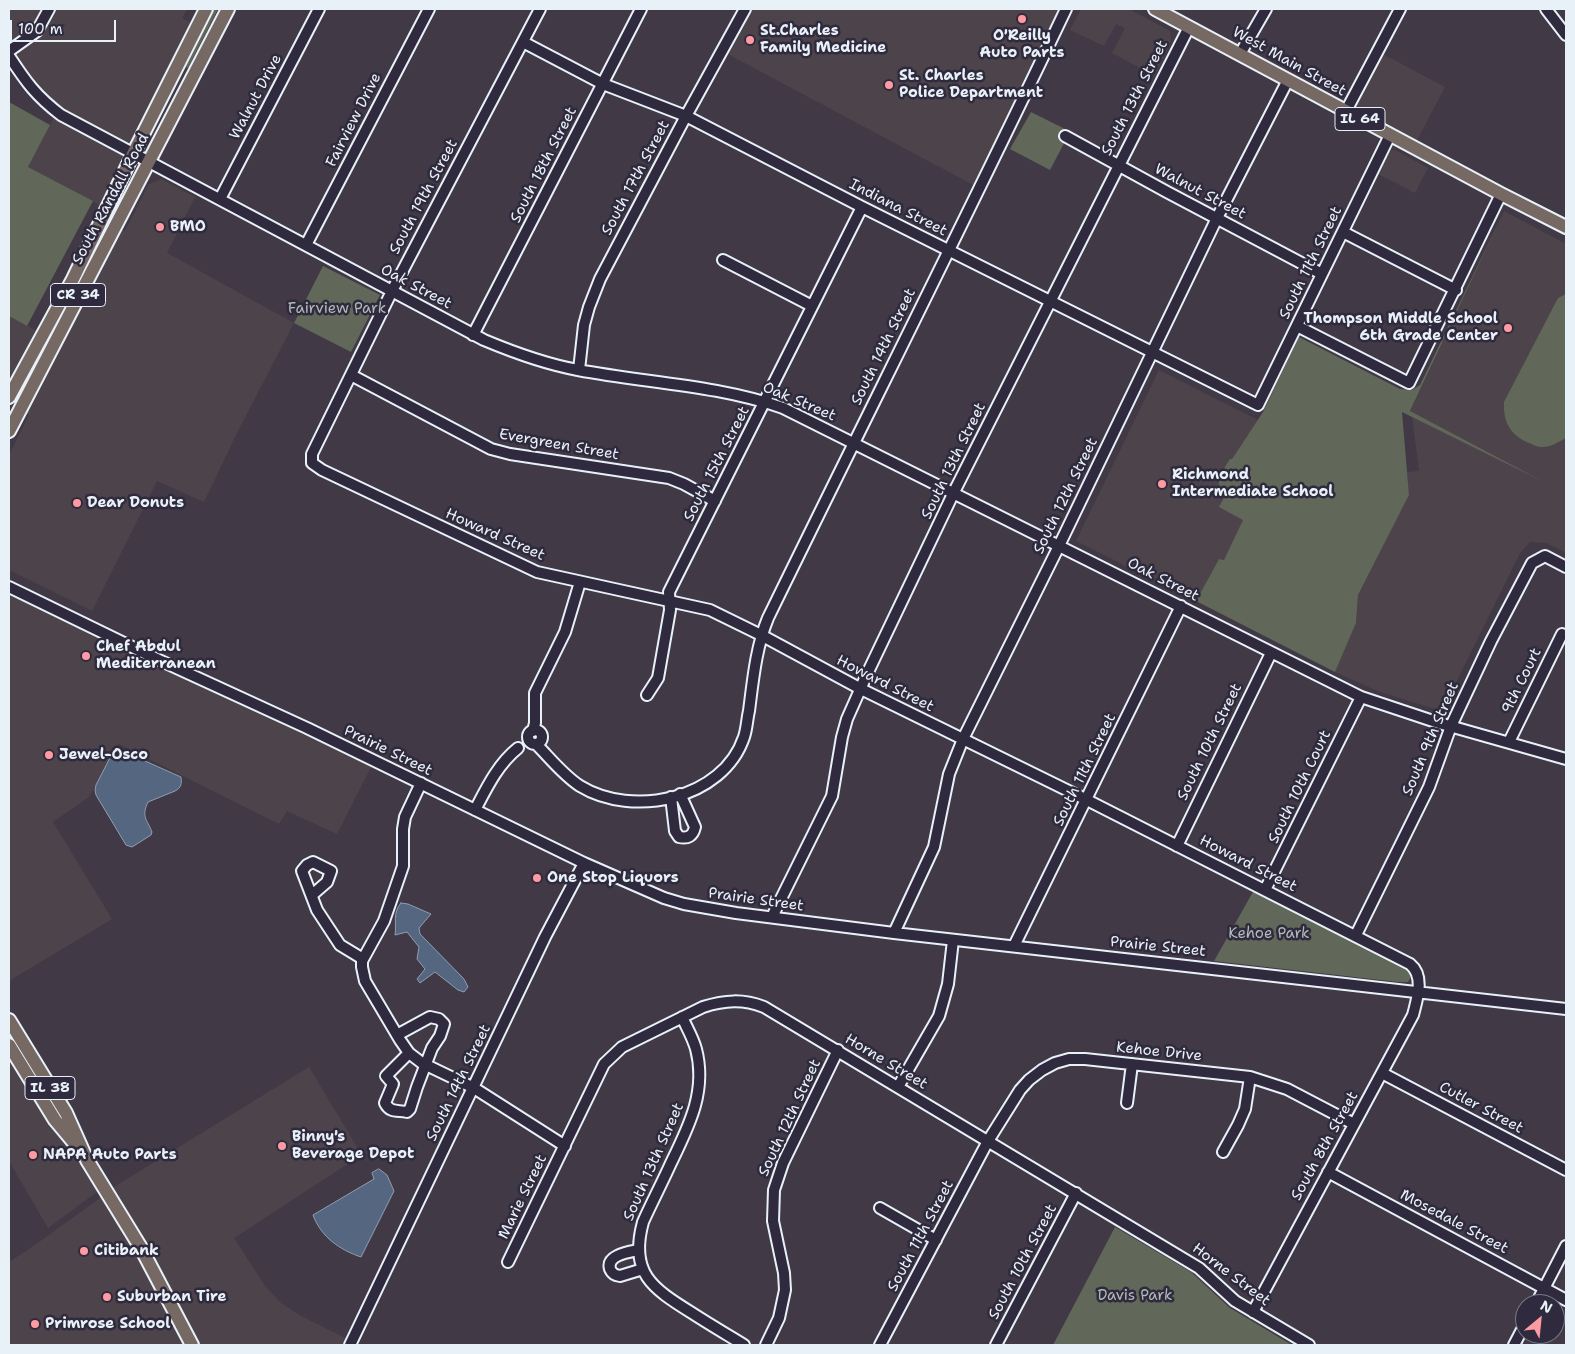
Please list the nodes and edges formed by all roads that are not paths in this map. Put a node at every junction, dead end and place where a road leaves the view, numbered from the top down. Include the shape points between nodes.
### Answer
1 (50, 9) edge
2 (206, 9) edge
3 (228, 9) edge
4 (319, 9) edge
5 (428, 9) edge
6 (540, 9) edge
7 (641, 9) edge
8 (745, 9) edge
9 (1066, 9) edge
10 (1155, 9) edge
11 (1266, 9) edge
12 (1400, 9) edge
13 (1546, 9) edge
14 (1189, 27) junction
15 (1566, 35) edge
16 (523, 42) junction
17 (9, 51) edge
18 (1240, 54) junction
19 (9, 56) edge
20 (1288, 80) junction
21 (603, 84) junction
22 (1346, 112) junction
23 (686, 116) junction
24 (1390, 135) junction
25 (1065, 136) dead end
26 (134, 152) junction
27 (150, 161) junction
28 (1118, 165) junction
29 (1501, 194) junction
30 (220, 199) junction
31 (862, 207) junction
32 (1217, 218) junction
33 (1566, 227) edge
34 (1344, 232) junction
35 (306, 245) junction
36 (949, 250) junction
37 (723, 260) dead end
38 (1322, 274) junction
39 (1456, 290) junction
40 (392, 291) junction
41 (1051, 301) junction
42 (812, 306) junction
43 (1296, 326) junction
44 (473, 335) junction
45 (1152, 352) junction
46 (579, 370) junction
47 (351, 375) junction
48 (9, 397) edge
49 (765, 402) junction
50 (1259, 404) joint
51 (9, 431) edge
52 (853, 442) junction
53 (312, 454) joint
54 (954, 492) junction
55 (715, 501) junction
56 (1059, 545) junction
57 (1566, 567) edge
58 (580, 582) junction
59 (9, 587) edge
60 (669, 601) junction
61 (1181, 606) junction
62 (1562, 634) dead end
63 (761, 635) junction
64 (1271, 653) junction
65 (861, 689) junction
66 (647, 695) dead end
67 (1361, 697) junction
68 (1450, 726) junction
69 (535, 738) junction
70 (963, 739) junction
71 (1510, 742) junction
72 (1566, 759) edge
73 (421, 783) junction
74 (1087, 800) junction
75 (475, 810) junction
76 (1177, 846) junction
77 (584, 862) junction
78 (1265, 890) junction
79 (312, 895) dead end
80 (772, 917) junction
81 (894, 933) junction
82 (1356, 935) junction
83 (953, 940) junction
84 (1014, 946) junction
85 (363, 959) junction
86 (1418, 992) junction
87 (1566, 1009) edge
88 (682, 1017) junction
89 (9, 1020) edge
90 (397, 1035) junction
91 (9, 1045) edge
92 (838, 1050) junction
93 (409, 1053) junction
94 (426, 1064) junction
95 (1132, 1064) junction
96 (1382, 1073) junction
97 (1250, 1077) junction
98 (898, 1087) junction
99 (474, 1088) junction
100 (1127, 1103) dead end
101 (1354, 1124) junction
102 (988, 1141) junction
103 (565, 1146) junction
104 (1223, 1152) dead end
105 (87, 1160) junction
106 (1566, 1170) edge
107 (1328, 1172) junction
108 (1076, 1193) junction
109 (880, 1208) dead end
110 (936, 1240) junction
111 (1566, 1246) edge
112 (638, 1250) junction
113 (508, 1262) dead end
114 (641, 1265) junction
115 (1544, 1288) junction
116 (1541, 1294) edge
117 (1566, 1300) edge
118 (1253, 1312) junction
119 (192, 1345) edge
120 (350, 1345) edge
121 (744, 1345) edge
122 (766, 1345) edge
123 (880, 1345) edge
124 (996, 1345) edge
125 (1309, 1345) edge

1 - 17 street via 38,31
2 - 26 main road, South Randall Road / CR 34
3 - 27 main road, South Randall Road / CR 34
4 - 30 street, Walnut Drive
5 - 35 street, Fairview Drive
6 - 16 street, South 19th Street
7 - 21 street, South 18th Street
8 - 23 street, South 17th Street
9 - 36 street, South 14th Street
10 - 14 main road, West Main Street / IL 64
11 - 18 street
12 - 22 street
13 - 15 street
14 - 18 main road, West Main Street / IL 64
14 - 28 street, South 13th Street
16 - 21 street, Indiana Street
16 - 40 street, South 19th Street
18 - 20 main road, West Main Street / IL 64
19 - 26 street, Oak Street via 26,84 44,102 61,115
20 - 22 main road, West Main Street / IL 64
20 - 32 street, South 12th Street
21 - 23 street, Indiana Street
21 - 44 street, South 18th Street
22 - 24 main road, West Main Street / IL 64
23 - 31 street, Indiana Street
23 - 46 street, South 17th Street via 600,279 584,325
24 - 29 main road, West Main Street / IL 64
24 - 34 street, South 11th Street
25 - 28 street, Walnut Street
26 - 27 street, Oak Street
26 - 48 main road, South Randall Road / CR 34 via 73,279
27 - 30 street, Oak Street
27 - 51 main road, South Randall Road / CR 34
28 - 32 street, Walnut Street
28 - 41 street, South 13th Street
29 - 33 main road, West Main Street / IL 64
29 - 39 street
30 - 35 street, Oak Street
31 - 36 street, Indiana Street
31 - 42 street, South 15th Street
32 - 38 street, Walnut Street
32 - 45 street, South 12th Street
34 - 38 street, South 11th Street
34 - 39 street
35 - 40 street, Oak Street
36 - 41 street, Indiana Street
36 - 52 street, South 14th Street
37 - 42 street
38 - 43 street, South 11th Street
39 - 43 street via 1409,383
40 - 44 street, Oak Street
40 - 47 street, South 19th Street
41 - 45 street, Indiana Street
41 - 54 street, South 13th Street
42 - 49 street, South 15th Street
43 - 50 street, South 11th Street
44 - 46 street, Oak Street via 524,356
45 - 50 street, Indiana Street
45 - 56 street, South 12th Street
46 - 49 street, Oak Street via 709,389
47 - 53 street, South 19th Street
47 - 55 street, Evergreen Street via 491,449 669,478
49 - 52 street, Oak Street
49 - 55 street, South 15th Street
52 - 54 street, Oak Street
52 - 63 street, South 14th Street
53 - 58 street, Howard Street via 312,463 322,470 537,572
54 - 56 street, Oak Street
54 - 65 street, South 13th Street
55 - 60 street, South 15th Street via 669,592
56 - 61 street, Oak Street
56 - 70 street, South 12th Street
57 - 68 street, South 9th Street via 1545,556 1532,562
58 - 60 street, Howard Street
58 - 69 street via 565,632 535,693
59 - 73 street, Prairie Street
60 - 63 street, Howard Street via 710,610
60 - 66 street, South 15th Street via 658,678
61 - 64 street, Oak Street
61 - 74 street, South 11th Street
62 - 71 street, 9th Court
63 - 65 street, Howard Street
63 - 69 street, South 14th Street via 747,724 738,749 725,768 695,790 631,802 603,796 579,785
64 - 67 street, Oak Street
64 - 76 street, South 10th Street
65 - 70 street, Howard Street
65 - 80 street, South 13th Street via 842,737 832,796
67 - 68 street, Oak Street
67 - 78 street, South 10th Court
68 - 71 street, Oak Street
68 - 82 street, South 9th Street via 1429,787
69 - 75 street via 507,757
70 - 74 street, Howard Street
70 - 81 street, South 12th Street via 949,774 934,847
71 - 72 street, Oak Street
73 - 75 street, Prairie Street
73 - 85 street via 402,829 403,866 384,921
74 - 76 street, Howard Street
74 - 84 street, South 11th Street
75 - 77 street, Prairie Street
76 - 78 street, Howard Street
77 - 80 street, Prairie Street via 684,904
77 - 99 street, South 14th Street
78 - 82 street, Howard Street
79 - 85 street via 317,910 340,944
80 - 81 street, Prairie Street
81 - 83 street, Prairie Street
82 - 86 street, Howard Street via 1416,969
83 - 84 street, Prairie Street
83 - 98 street via 946,993 939,1016
84 - 86 street, Prairie Street
85 - 90 street via 366,981
86 - 87 street, Prairie Street
86 - 96 street, South 8th Street via 1413,1015
88 - 92 street, Horne Street via 716,1003 753,1003
88 - 103 street, Horne Street via 610,1056
88 - 112 street, South 13th Street via 695,1048 699,1080 695,1110 642,1222
89 - 105 main road, IL 38 via 66,1113
90 - 93 street
90 - 94 street via 430,1017 439,1019 444,1024
91 - 105 main road, IL 38 via 55,1120
92 - 98 street, Horne Street
92 - 122 street, South 12th Street via 783,1162 774,1190 773,1221 785,1290 779,1318
93 - 94 street
93 - 94 street via 386,1076 393,1084 385,1103 387,1108 395,1112 410,1109
94 - 99 street
95 - 97 street, Kehoe Drive
95 - 100 street
95 - 102 street, Kehoe Drive via 1085,1059 1055,1063 1020,1090
96 - 101 street, South 8th Street
96 - 106 street, Cutler Street
97 - 101 street, Kehoe Drive via 1287,1089
97 - 104 street via 1245,1109
98 - 102 street, Horne Street
99 - 103 street
99 - 120 street, South 14th Street
101 - 107 street, South 8th Street
102 - 108 street, Horne Street
102 - 110 street, South 11th Street
103 - 113 street, Marie Street
105 - 119 main road, IL 38 via 141,1248
107 - 115 street, Mosedale Street
107 - 118 street, South 8th Street
108 - 118 street, Horne Street via 1199,1268 1235,1301
108 - 124 street, South 10th Street
109 - 110 street
110 - 123 street, South 11th Street
111 - 115 street
112 - 114 street, South 13th Street
112 - 114 street via 614,1257 610,1268 620,1276
114 - 121 street via 656,1289 666,1297
115 - 116 street
115 - 117 street, Mosedale Street
118 - 125 street, Horne Street

